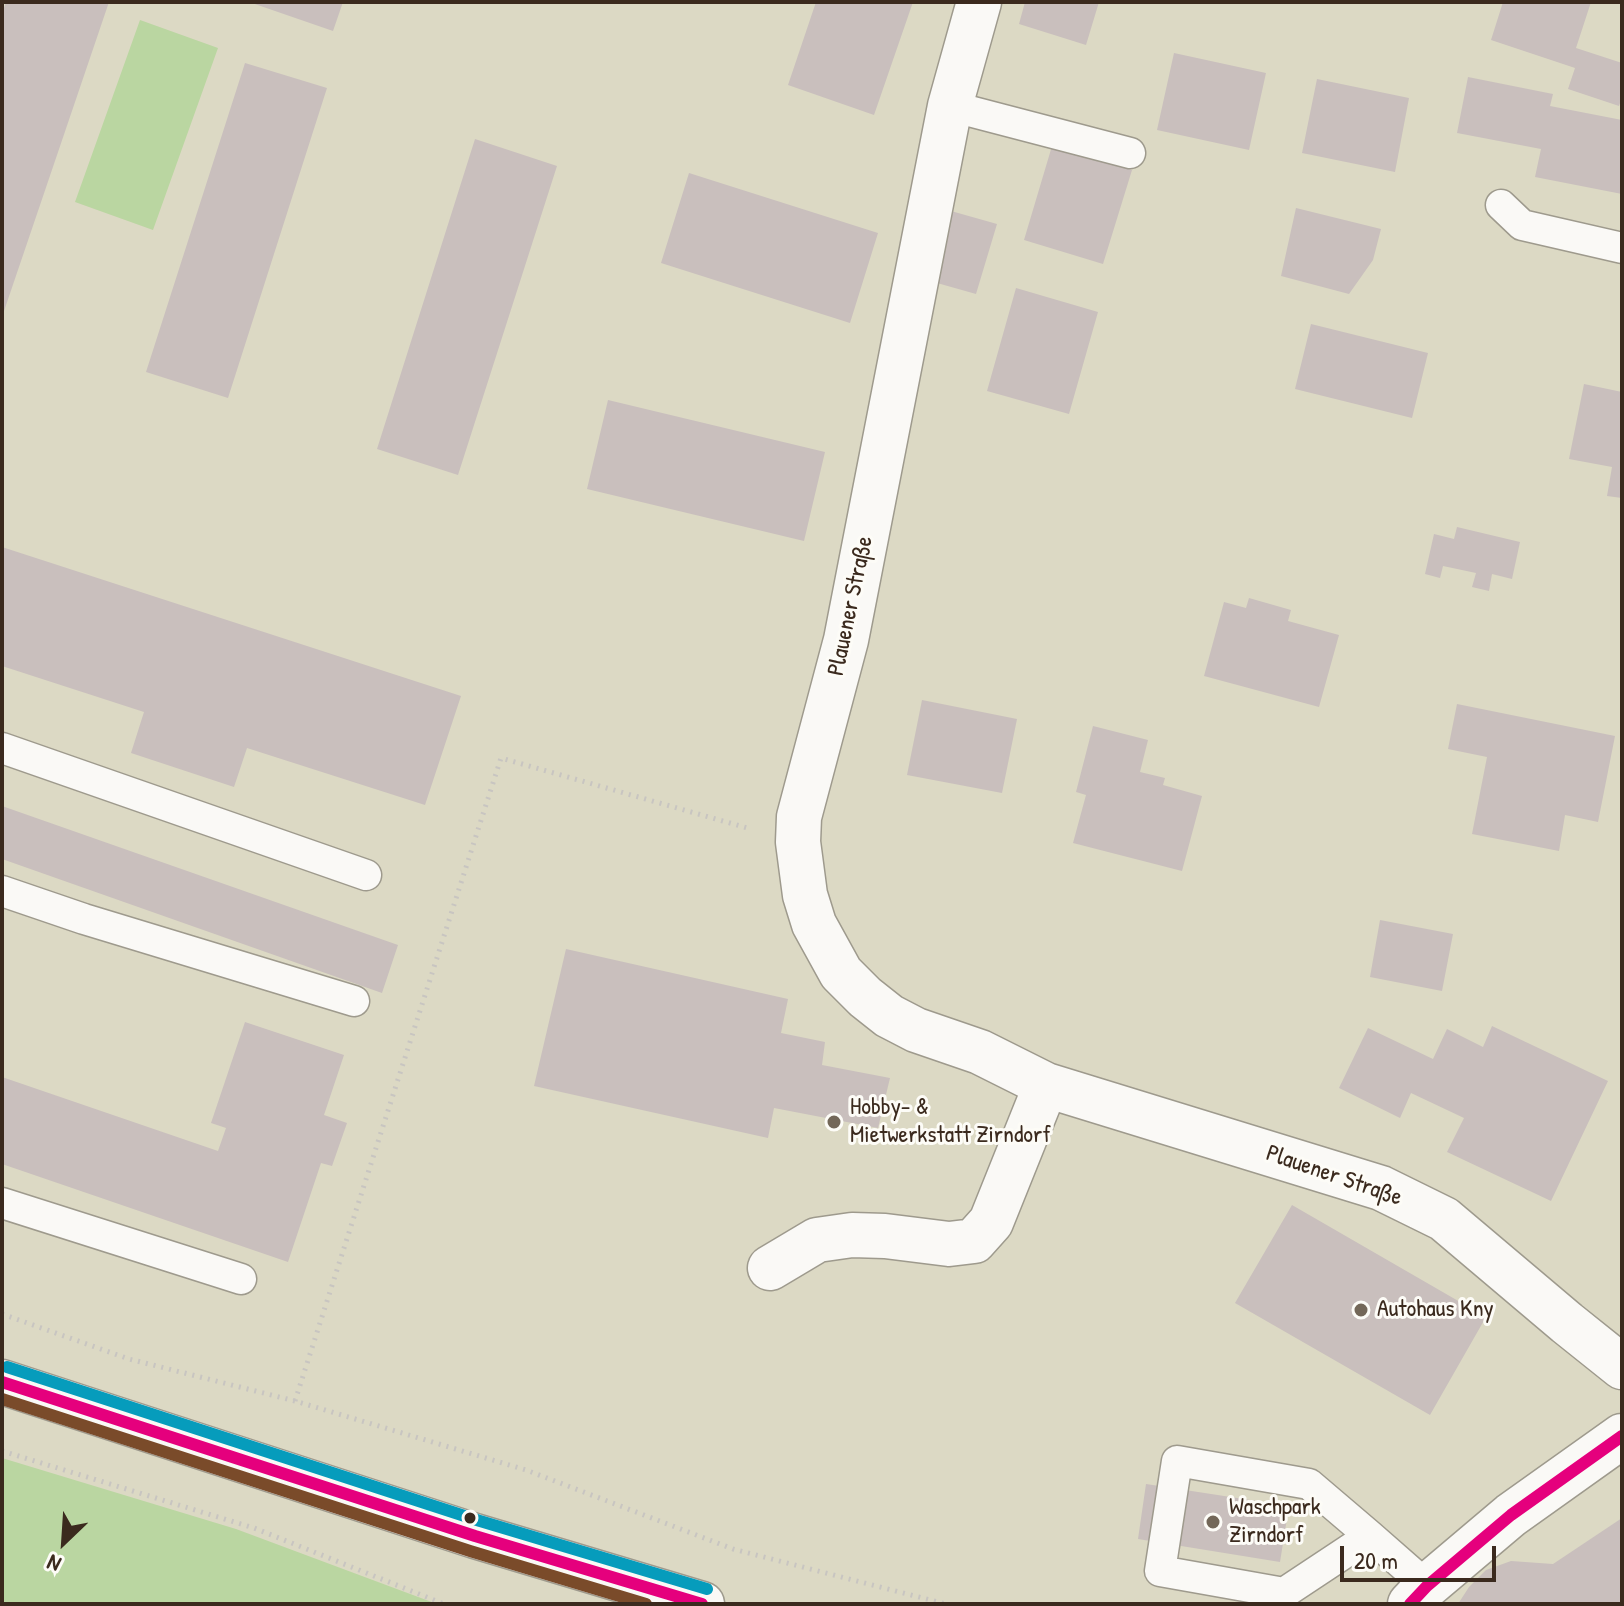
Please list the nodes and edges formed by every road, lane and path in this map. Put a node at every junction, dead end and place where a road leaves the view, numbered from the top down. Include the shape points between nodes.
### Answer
1 (979, 2) edge
2 (950, 106) junction
3 (1130, 153) dead end
4 (1501, 205) dead end
5 (1622, 248) edge
6 (2, 748) edge
7 (798, 842) junction
8 (366, 875) dead end
9 (2, 891) edge
10 (354, 1001) dead end
11 (1046, 1085) junction
12 (2, 1203) edge
13 (770, 1268) dead end
14 (241, 1279) dead end
15 (2, 1314) edge
16 (1622, 1367) edge
17 (2, 1382) edge
18 (295, 1401) junction
19 (1622, 1436) edge
20 (2, 1451) edge
21 (1370, 1536) junction
22 (1419, 1595) edge
23 (444, 1604) edge
24 (702, 1604) edge
25 (946, 1604) edge

1 - 2 street, Plauener Straße
2 - 3 lane
2 - 7 street, Plauener Straße via 846,640 799,817
4 - 5 lane via 1522,225
6 - 8 lane
7 - 11 street, Plauener Straße via 814,924 841,973 865,997 916,1030 980,1052
7 - 18 path via 501,758
9 - 10 lane
11 - 13 street via 991,1222 974,1241 949,1244 852,1235 817,1240
11 - 16 street, Plauener Straße via 1381,1188 1444,1219
12 - 14 lane
15 - 18 path via 129,1359
17 - 24 street
18 - 25 path via 526,1470 733,1549
19 - 22 street via 1511,1515
20 - 23 path via 254,1528
21 - 21 lane via 1309,1484 1177,1461 1160,1571 1284,1593
21 - 22 lane

